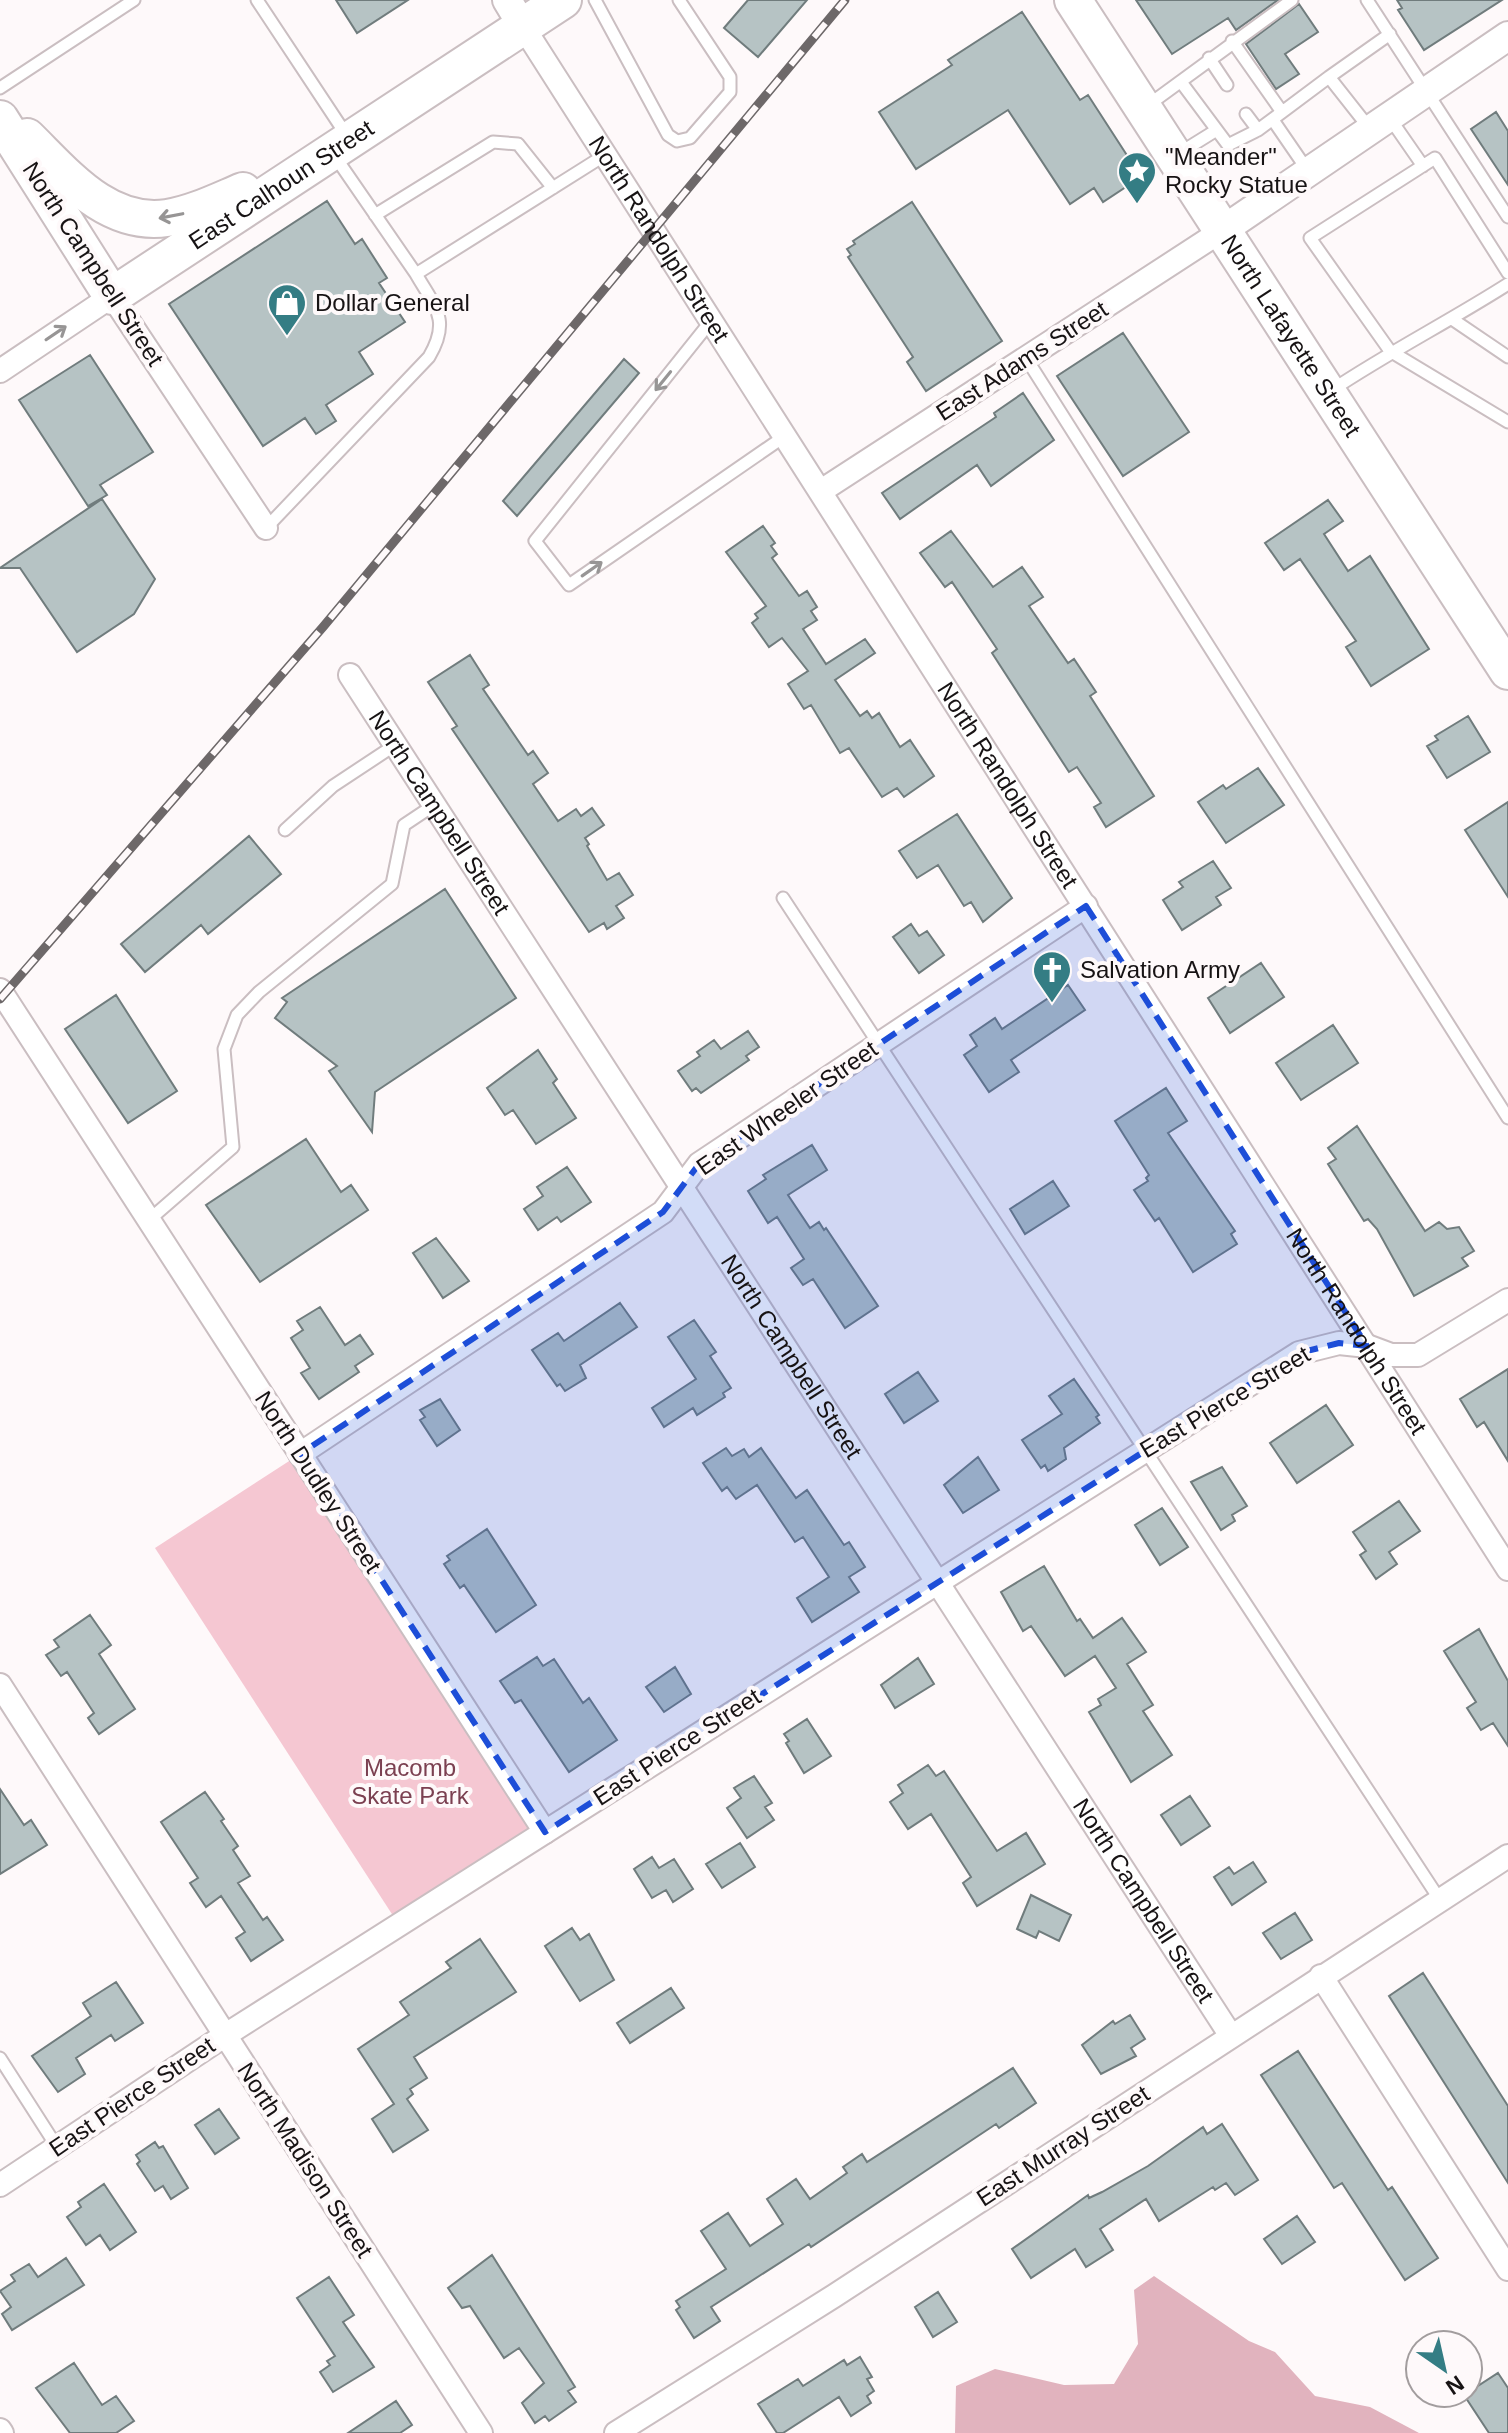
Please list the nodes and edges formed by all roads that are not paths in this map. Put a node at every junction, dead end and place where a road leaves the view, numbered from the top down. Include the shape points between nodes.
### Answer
1 (134, 0) edge
2 (257, 0) edge
3 (563, 0) edge
4 (595, 0) edge
5 (679, 0) edge
6 (1073, 0) edge
7 (1292, 0) edge
8 (1367, 0) edge
9 (514, 12) edge
10 (1390, 34) junction
11 (1508, 36) edge
12 (1232, 41) junction
13 (1209, 58) junction
14 (1329, 77) junction
15 (1181, 82) junction
16 (1227, 85) dead end
17 (0, 88) edge
18 (1427, 91) junction
19 (1144, 109) junction
20 (0, 111) edge
21 (1246, 114) dead end
22 (1277, 116) junction
23 (0, 119) edge
24 (1380, 124) junction
25 (1258, 130) junction
26 (1215, 131) junction
27 (334, 149) junction
28 (605, 155) junction
29 (1176, 156) junction
30 (1423, 166) junction
31 (1308, 171) junction
32 (553, 188) junction
33 (375, 215) junction
34 (1508, 217) edge
35 (1223, 230) junction
36 (1508, 273) edge
37 (416, 274) junction
38 (1508, 284) edge
39 (112, 296) junction
40 (1452, 319) junction
41 (711, 320) junction
42 (1390, 351) junction
43 (1508, 357) edge
44 (1026, 358) junction
45 (0, 371) edge
46 (1328, 393) junction
47 (1508, 422) edge
48 (785, 436) junction
49 (821, 491) junction
50 (266, 528) joint
51 (1508, 671) edge
52 (350, 675) dead end
53 (395, 745) junction
54 (434, 805) junction
55 (285, 830) dead end
56 (783, 898) dead end
57 (1086, 906) junction
58 (0, 990) edge
59 (879, 1044) junction
60 (1508, 1118) edge
61 (681, 1187) junction
62 (149, 1220) junction
63 (1508, 1300) edge
64 (1367, 1346) junction
65 (1145, 1450) junction
66 (300, 1454) junction
67 (1508, 1569) edge
68 (935, 1582) junction
69 (0, 1685) edge
70 (545, 1832) junction
71 (1508, 1856) edge
72 (1440, 1900) junction
73 (1321, 1976) junction
74 (224, 2036) junction
75 (1231, 2036) junction
76 (0, 2058) edge
77 (57, 2147) junction
78 (0, 2185) edge
79 (1508, 2269) edge
80 (481, 2433) edge
81 (616, 2433) edge

1 - 17 lane
2 - 27 lane
3 - 9 highway, East Calhoun Street
4 - 5 lane via 668,135 677,141 690,138 730,92 730,77
6 - 19 highway, North Lafayette Street
7 - 12 lane
8 - 10 lane
9 - 27 highway, East Calhoun Street
9 - 28 street, North Randolph Street
10 - 14 lane
10 - 18 lane
11 - 18 street
12 - 13 lane
12 - 22 lane
13 - 15 lane
13 - 16 lane
14 - 22 lane
14 - 24 lane
15 - 19 lane
15 - 26 lane
18 - 24 street
18 - 34 lane
19 - 29 highway, North Lafayette Street
27 -> 20 highway via 184,214 144,218 116,212 89,196
21 - 25 lane
22 - 25 lane
22 - 31 lane
23 - 39 highway, North Campbell Street
24 - 30 lane
24 - 31 street
25 - 26 lane via 1228,145
26 - 29 lane
27 - 33 lane
27 - 39 highway, East Calhoun Street
28 - 32 lane
28 - 41 street, North Randolph Street
29 - 35 highway, North Lafayette Street
30 - 36 lane via 1435,158
30 - 42 lane via 1310,238
31 - 35 street
32 - 33 lane via 518,144 493,142
32 - 37 lane
33 - 37 lane
35 - 44 street, East Adams Street
35 - 46 highway, North Lafayette Street
37 - 50 lane via 440,317 441,335 429,357
38 - 40 lane
45 -> 39 street, East Calhoun Street
39 - 50 street, North Campbell Street
40 - 42 lane
40 - 43 lane
41 - 48 street, North Randolph Street
41 -> 48 lane via 535,541 569,585
42 - 46 lane
42 - 47 lane
44 - 49 street, East Adams Street
44 - 60 lane
46 - 51 highway, North Lafayette Street
48 - 49 street, North Randolph Street
49 - 57 street, North Randolph Street
52 - 53 street, North Campbell Street
53 - 54 street, North Campbell Street
53 - 55 lane via 333,786
54 - 61 street, North Campbell Street
54 - 62 lane via 404,825 392,884 237,1015 224,1049 233,1147
56 - 59 lane
57 - 59 street, East Wheeler Street
57 - 64 street, North Randolph Street
58 - 62 street, North Dudley Street
59 - 61 street, East Wheeler Street via 699,1164
59 - 65 lane
61 - 66 street, East Wheeler Street via 663,1212
61 - 68 street, North Campbell Street
62 - 66 street, North Dudley Street
63 - 64 street, East Pierce Street via 1418,1355 1391,1355
64 - 65 street, East Pierce Street via 1339,1343 1299,1353
64 - 67 street, North Randolph Street
65 - 68 street, East Pierce Street
65 - 72 lane
66 - 70 street, North Dudley Street
68 - 70 street, East Pierce Street
68 - 75 street, North Campbell Street
69 - 74 street, North Madison Street
70 - 74 street, East Pierce Street
71 - 72 street, East Murray Street
72 - 73 street, East Murray Street
73 - 75 street, East Murray Street
73 - 79 street
74 - 77 street, East Pierce Street
74 - 80 street, North Madison Street
75 - 81 street, East Murray Street
76 - 77 lane
77 - 78 street, East Pierce Street

